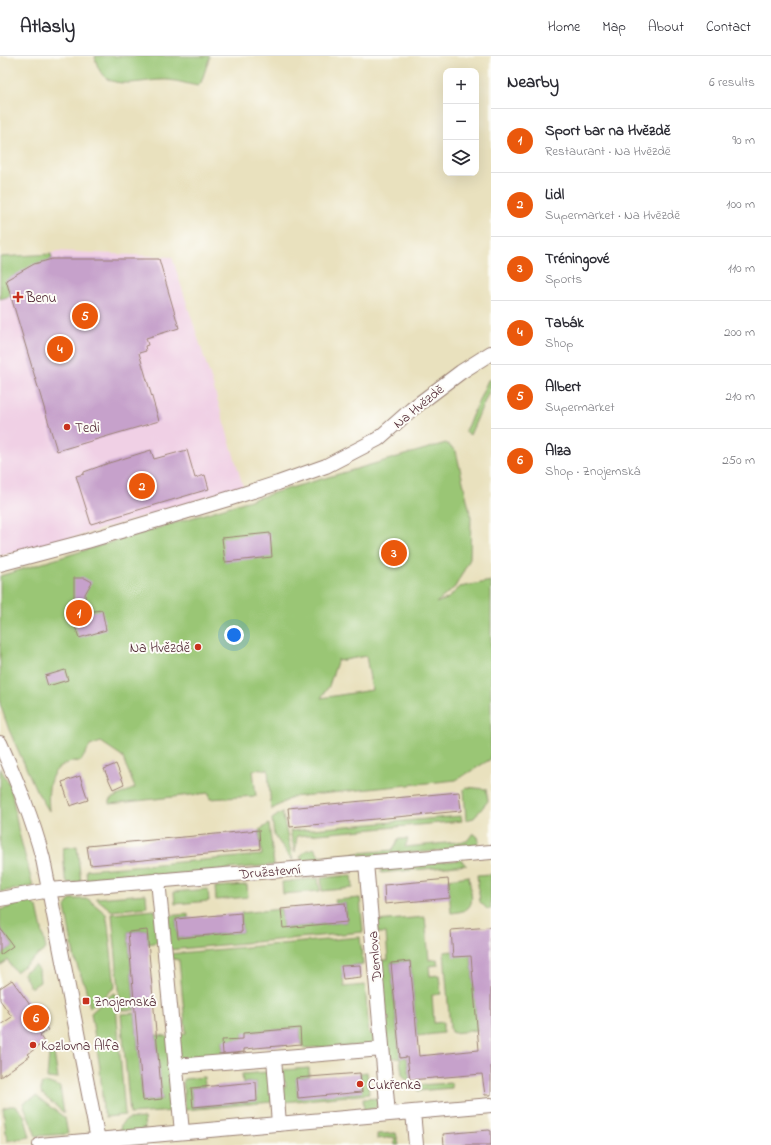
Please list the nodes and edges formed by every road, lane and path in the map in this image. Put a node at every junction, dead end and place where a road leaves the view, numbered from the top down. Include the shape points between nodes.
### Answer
1 (491, 353) edge
2 (0, 564) edge
3 (0, 743) edge
4 (491, 852) edge
5 (366, 862) junction
6 (158, 880) junction
7 (50, 890) junction
8 (0, 899) edge
9 (382, 1049) junction
10 (274, 1058) junction
11 (175, 1066) junction
12 (491, 1105) edge
13 (413, 1112) junction
14 (388, 1114) junction
15 (279, 1124) junction
16 (182, 1132) junction
17 (98, 1142) edge
18 (40, 1145) edge
19 (416, 1145) edge

1 - 2 street, Na Hvězdě via 455,376 378,439 326,466 228,499
3 - 7 street via 30,814
4 - 5 street, Družstevní
5 - 6 street, Družstevní
5 - 9 street, Demlova
6 - 7 street, Družstevní
6 - 11 street
7 - 8 street, Družstevní
7 - 17 street
9 - 10 street
9 - 14 street, Demlova
10 - 11 street
10 - 15 street
11 - 16 street
12 - 13 street
13 - 14 street
13 - 19 street
14 - 15 street
15 - 16 street
16 - 17 street
17 - 18 street

